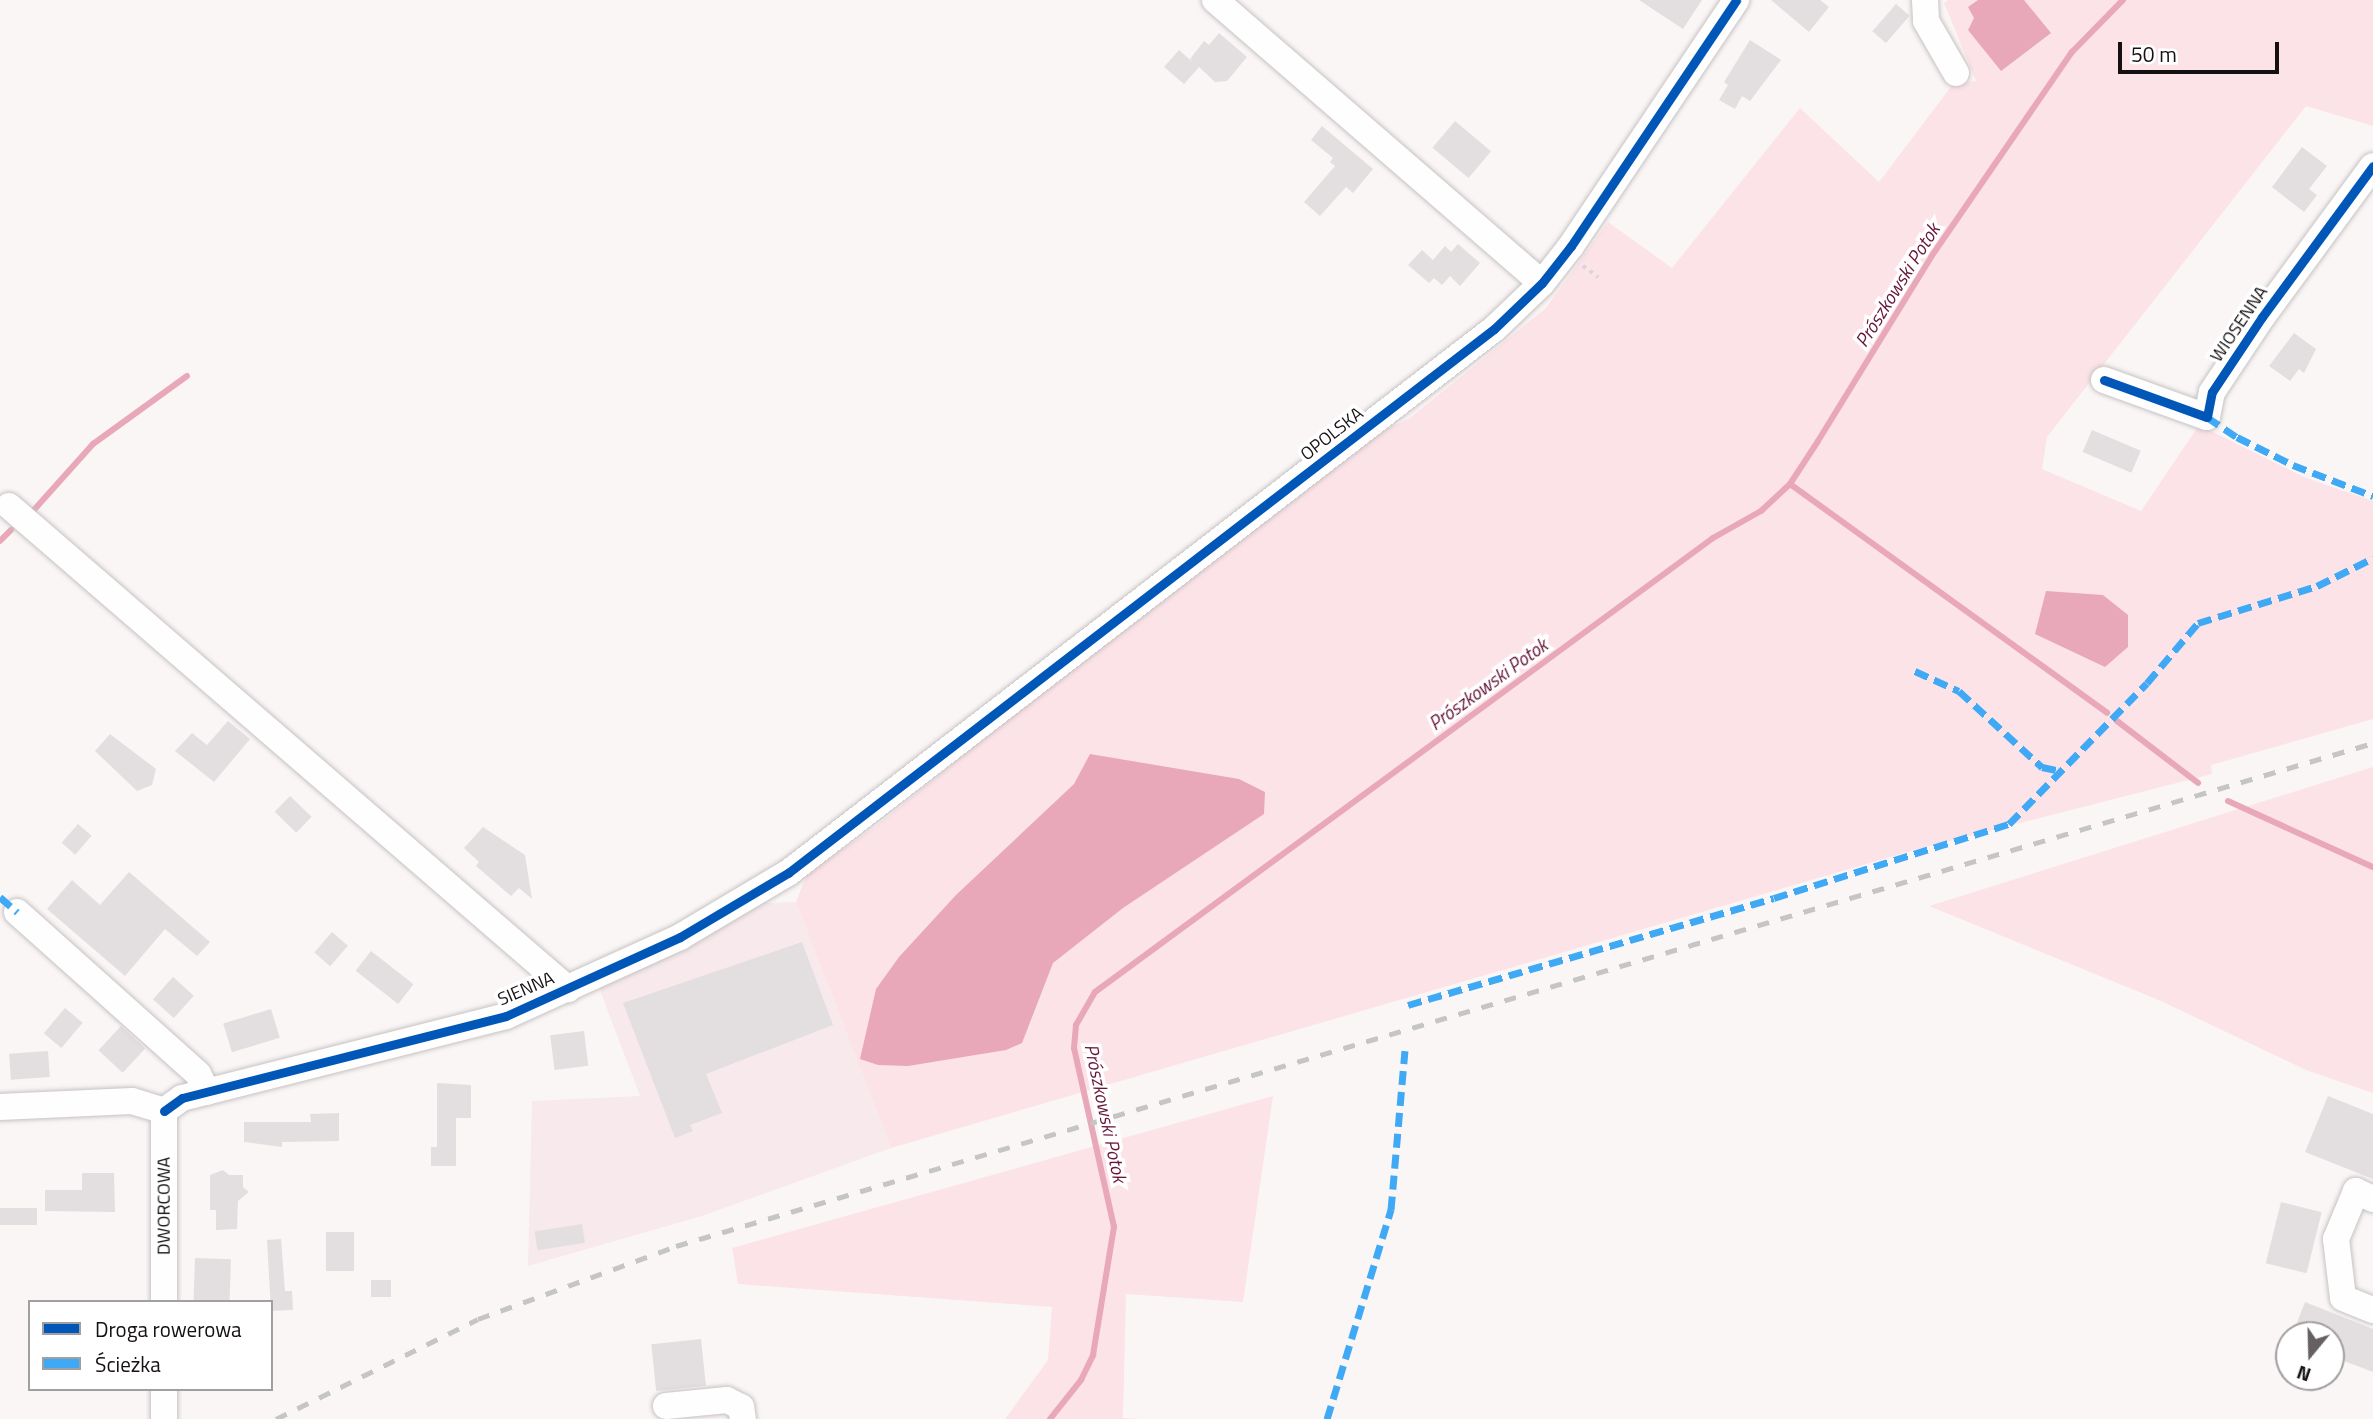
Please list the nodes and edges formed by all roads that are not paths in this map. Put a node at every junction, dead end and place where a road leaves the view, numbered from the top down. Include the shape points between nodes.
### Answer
1 (1215, 0) edge
2 (1736, 0) edge
3 (1925, 0) edge
4 (1956, 73) dead end
5 (2373, 166) edge
6 (1542, 283) junction
7 (2104, 380) dead end
8 (9, 506) dead end
9 (866, 817) joint
10 (18, 912) dead end
11 (568, 989) junction
12 (0, 1086) edge
13 (206, 1092) junction
14 (12, 1107) edge
15 (164, 1111) junction
16 (2373, 1199) edge
17 (164, 1300) edge
18 (2373, 1310) edge
19 (164, 1391) edge
20 (666, 1406) dead end
21 (742, 1413) edge
22 (164, 1419) edge

1 - 6 street
2 - 6 street, OPOLSKA via 1595,212
3 - 4 street via 1926,21
5 - 7 street, WIOSENNA via 2212,392 2207,417
6 - 9 street, OPOLSKA via 1494,329
8 - 11 street
9 - 11 street, SIENNA via 738,904 680,937
10 - 13 street via 198,1074
11 - 13 street, SIENNA via 461,1030
12 - 14 street
13 - 15 street, SIENNA via 182,1098
14 - 15 street via 132,1101
15 - 17 street, DWORCOWA
16 - 18 street via 2356,1191 2336,1239 2343,1298
19 - 22 street
20 - 21 street via 727,1400

